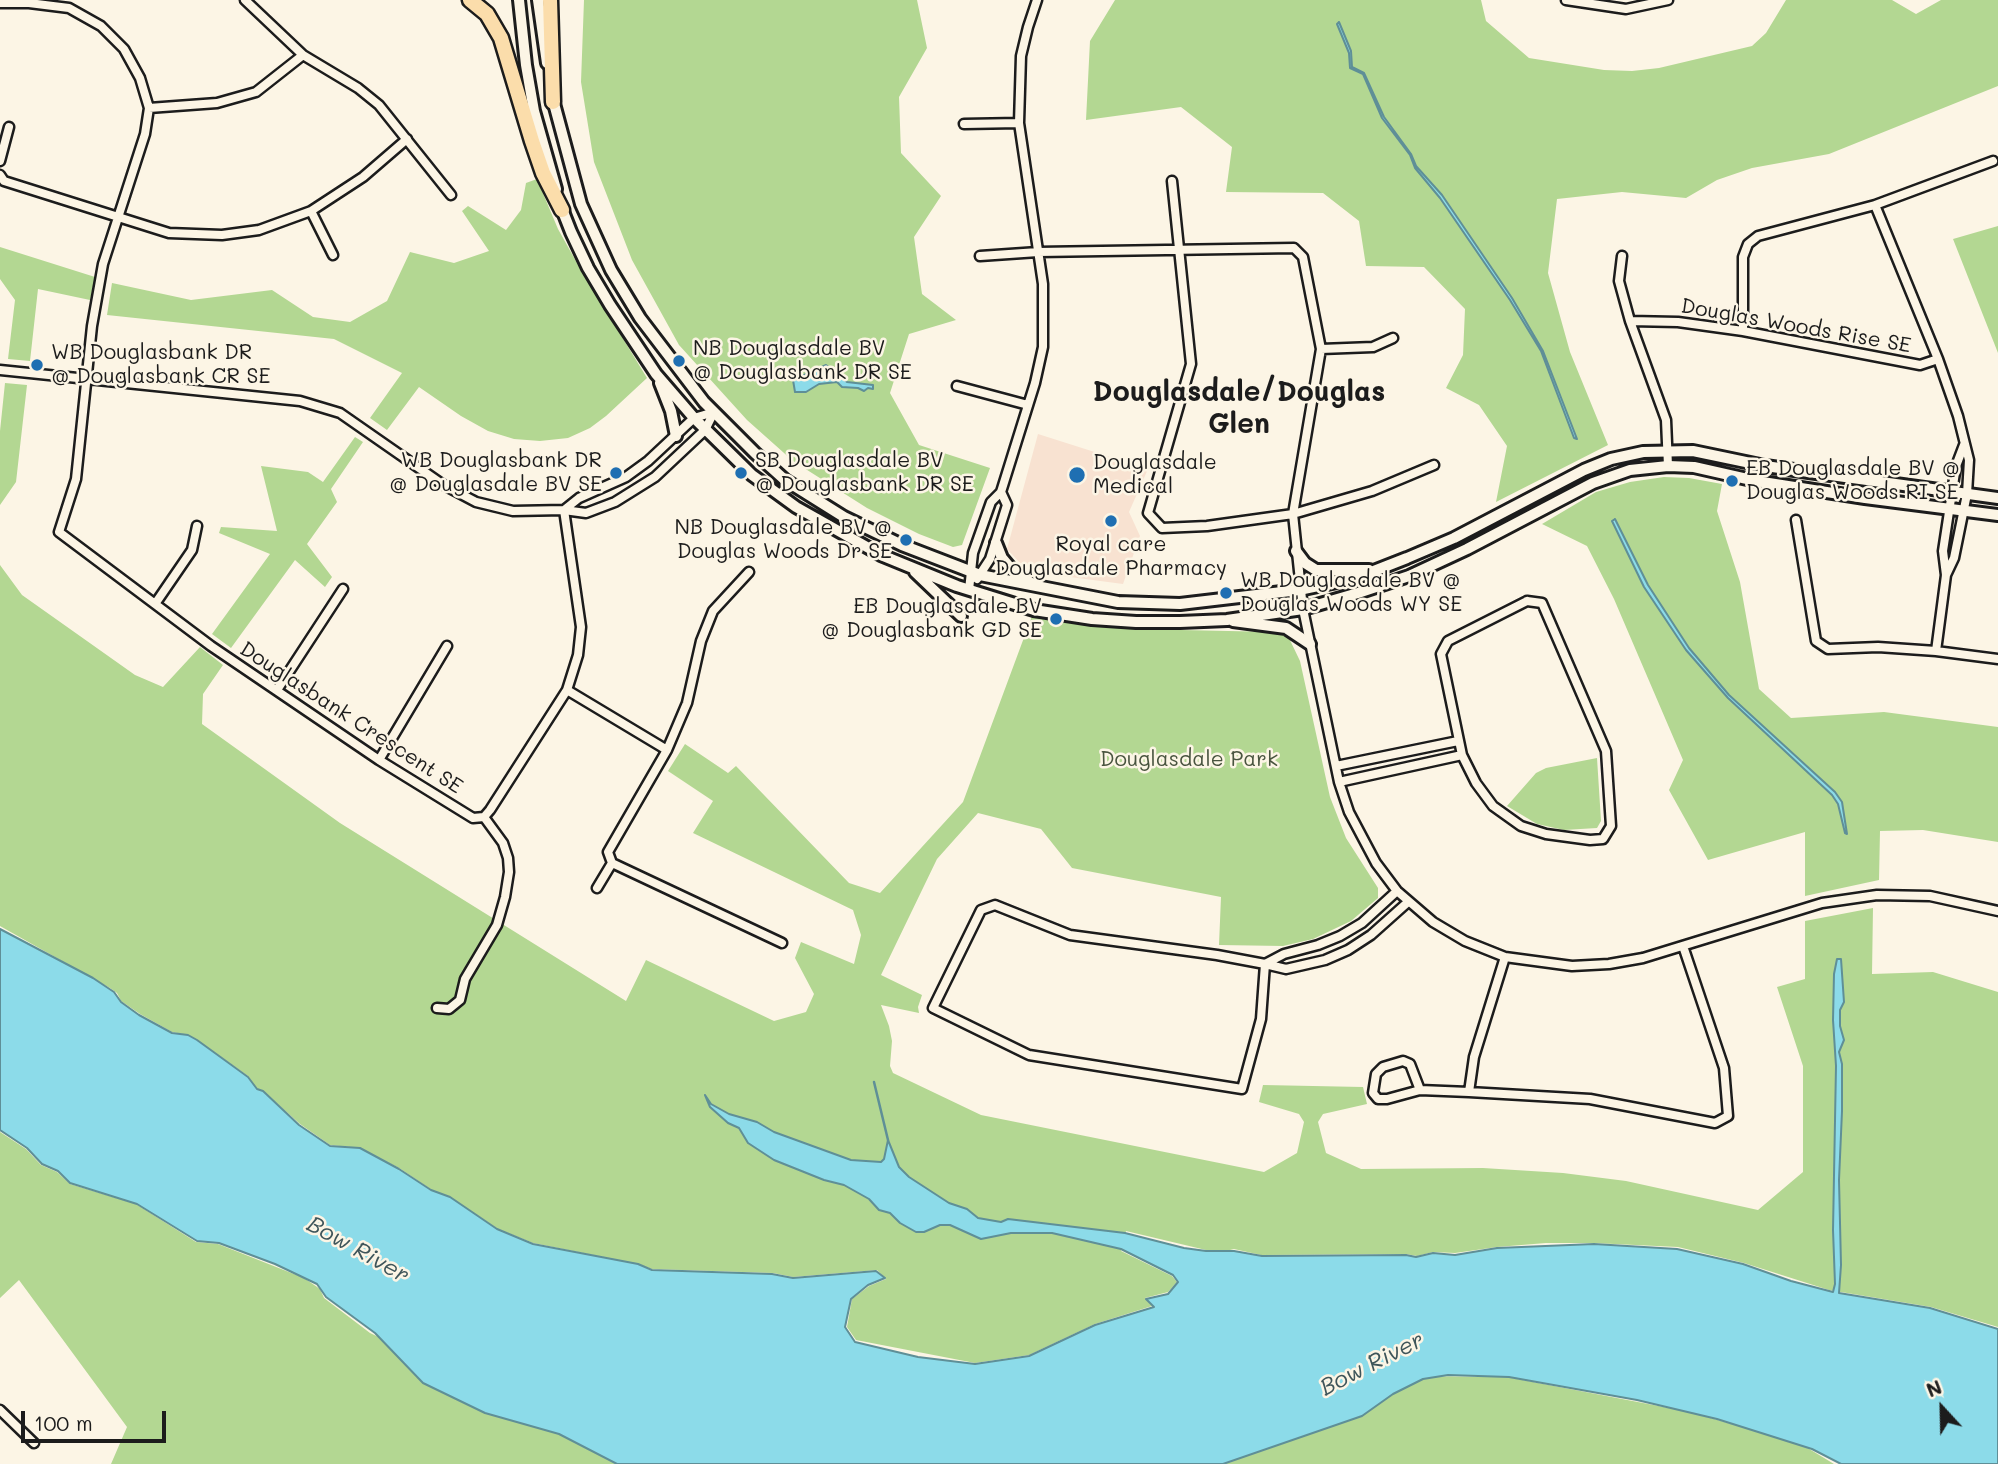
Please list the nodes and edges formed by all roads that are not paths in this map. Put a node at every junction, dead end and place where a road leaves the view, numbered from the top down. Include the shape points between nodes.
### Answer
1 (245, 0) edge
2 (470, 0) edge
3 (519, 0) edge
4 (538, 0) edge
5 (550, 0) edge
6 (1566, 0) edge
7 (1668, 0) edge
8 (30, 1) edge
9 (1033, 1) edge
10 (0, 3) edge
11 (303, 55) junction
12 (553, 102) junction
13 (149, 108) junction
14 (1019, 123) junction
15 (964, 124) dead end
16 (9, 127) dead end
17 (407, 139) junction
18 (0, 161) edge
19 (1993, 161) dead end
20 (0, 175) edge
21 (1172, 181) dead end
22 (451, 195) dead end
23 (1875, 205) junction
24 (562, 210) junction
25 (311, 211) junction
26 (117, 218) junction
27 (1178, 249) junction
28 (1038, 252) junction
29 (334, 255) dead end
30 (980, 256) dead end
31 (1622, 256) dead end
32 (1630, 321) junction
33 (1743, 331) junction
34 (1393, 338) dead end
35 (1321, 349) junction
36 (1938, 359) junction
37 (0, 370) edge
38 (656, 374) junction
39 (86, 379) junction
40 (957, 386) dead end
41 (1028, 405) junction
42 (714, 412) junction
43 (694, 418) junction
44 (705, 429) junction
45 (676, 436) junction
46 (1964, 444) junction
47 (1668, 450) junction
48 (1434, 464) dead end
49 (1668, 466) junction
50 (1001, 492) junction
51 (1954, 492) junction
52 (1967, 494) junction
53 (1998, 498) edge
54 (1951, 509) junction
55 (564, 510) junction
56 (1964, 510) junction
57 (1293, 514) junction
58 (1998, 515) edge
59 (1796, 520) dead end
60 (197, 526) dead end
61 (996, 543) junction
62 (1296, 551) junction
63 (911, 568) junction
64 (1375, 570) junction
65 (749, 572) dead end
66 (975, 574) junction
67 (1946, 575) junction
68 (1039, 588) junction
69 (343, 589) dead end
70 (969, 590) junction
71 (1299, 590) junction
72 (155, 604) junction
73 (1303, 609) junction
74 (961, 616) dead end
75 (1227, 620) junction
76 (1310, 644) junction
77 (447, 646) dead end
78 (1936, 650) junction
79 (1998, 659) edge
80 (277, 690) junction
81 (567, 690) junction
82 (1458, 741) junction
83 (667, 750) junction
84 (1462, 755) junction
85 (379, 760) junction
86 (1336, 766) junction
87 (1339, 782) junction
88 (484, 817) junction
89 (612, 863) junction
90 (597, 888) dead end
91 (1397, 891) junction
92 (1408, 902) junction
93 (1998, 911) edge
94 (782, 943) dead end
95 (1683, 946) junction
96 (1505, 957) junction
97 (1265, 964) junction
98 (437, 1008) dead end
99 (1420, 1090) junction
100 (1469, 1092) junction
101 (0, 1410) edge
102 (34, 1443) dead end

1 - 11 street
2 - 24 highway via 487,14 500,38 531,141
3 - 24 street via 534,111
4 - 12 street
5 - 12 highway
6 - 7 street via 1626,9
8 - 10 street
8 - 13 street via 69,8 101,26 124,49
9 - 14 street via 1021,56
11 - 13 street via 256,92 217,103
11 - 17 street via 358,88
12 - 42 street via 581,204 611,270 640,318
13 - 26 street
14 - 15 street
14 - 28 street
16 - 18 street
17 - 22 street
17 - 25 street via 363,177
19 - 23 street
20 - 26 street via 4,181
21 - 27 street
23 - 33 street via 1758,236 1748,244 1743,257
23 - 36 street
24 - 38 street via 588,268
25 - 26 street via 258,230 222,235 169,233
25 - 29 street
26 - 39 street via 103,264
27 - 28 street
27 - 35 street via 1294,248 1303,257
27 - 57 street via 1191,363 1148,513 1161,528
28 - 30 street
28 - 41 street via 1043,347
31 - 32 street via 1619,281
32 - 33 street, Douglas Woods Rise SE
32 - 47 street via 1666,420
33 - 36 street, Douglas Woods Rise SE via 1920,365
34 - 35 street via 1373,347
35 - 57 street
36 - 46 street
37 - 39 street
38 - 43 street
38 - 45 street
39 - 55 street via 300,401 340,413 442,484 476,502 513,511
39 - 72 street, Douglasbank Crescent SE via 76,480 59,533
40 - 41 street
41 - 50 street
42 - 43 street
42 - 44 street
42 - 66 street via 785,480 844,517
43 - 44 street
43 - 45 street
44 - 55 street via 637,490 586,513
44 - 63 street via 752,475 796,507
45 - 55 street via 626,477 579,498
46 - 51 street
46 - 52 street via 1969,460
47 - 49 street
47 - 51 street
47 - 64 street via 1611,458 1454,538
48 - 57 street via 1372,491
49 - 54 street
49 - 73 street via 1630,470 1593,482 1409,576
50 - 61 street via 1007,505
50 - 66 street via 991,502 973,553
51 - 52 street
51 - 54 street
52 - 53 street
52 - 56 street
54 - 56 street
54 - 67 street via 1943,551
55 - 81 street via 581,627
56 - 58 street
56 - 67 street
57 - 62 street
59 - 78 street via 1816,641 1828,649
60 - 72 street via 192,550
61 - 66 street via 990,559
61 - 68 street via 1013,571
62 - 64 street via 1316,570
62 - 71 street
63 - 70 street
63 - 74 street
64 - 71 street
65 - 83 street via 713,611 687,703
66 - 68 street
66 - 70 street
67 - 78 street
68 - 71 street via 1118,602 1180,604
69 - 80 street
70 - 75 street via 1034,610 1092,619
71 - 73 street
72 - 80 street, Douglasbank Crescent SE
73 - 75 street
73 - 76 street
75 - 76 street via 1286,628
76 - 86 street
77 - 85 street
78 - 79 street
80 - 85 street, Douglasbank Crescent SE
81 - 83 street
81 - 88 street
82 - 84 street
82 - 84 street via 1441,654 1448,641 1527,601 1542,603 1606,751 1611,826 1603,839 1590,840 1521,826 1493,806
82 - 86 street
83 - 89 street via 608,852
84 - 87 street
85 - 88 street, Douglasbank Crescent SE via 473,818
86 - 87 street
87 - 91 street via 1360,836
88 - 98 street via 508,858 505,897 497,925 465,979 460,1000 449,1009
89 - 90 street
89 - 94 street
91 - 92 street
91 - 97 street via 1340,936
92 - 96 street via 1465,941
92 - 97 street via 1371,935 1325,960 1286,969
93 - 95 street via 1930,896 1877,895 1822,903
95 - 96 street via 1609,964 1572,966
95 - 100 street via 1724,1068 1728,1116 1715,1123 1590,1099
96 - 100 street via 1480,1035
97 - 97 street via 1070,935 995,905 981,911 933,1008 1029,1055 1242,1088 1261,1019
99 - 99 street via 1410,1064 1404,1061 1376,1074 1373,1093 1378,1099 1387,1099
99 - 100 street
101 - 102 street

